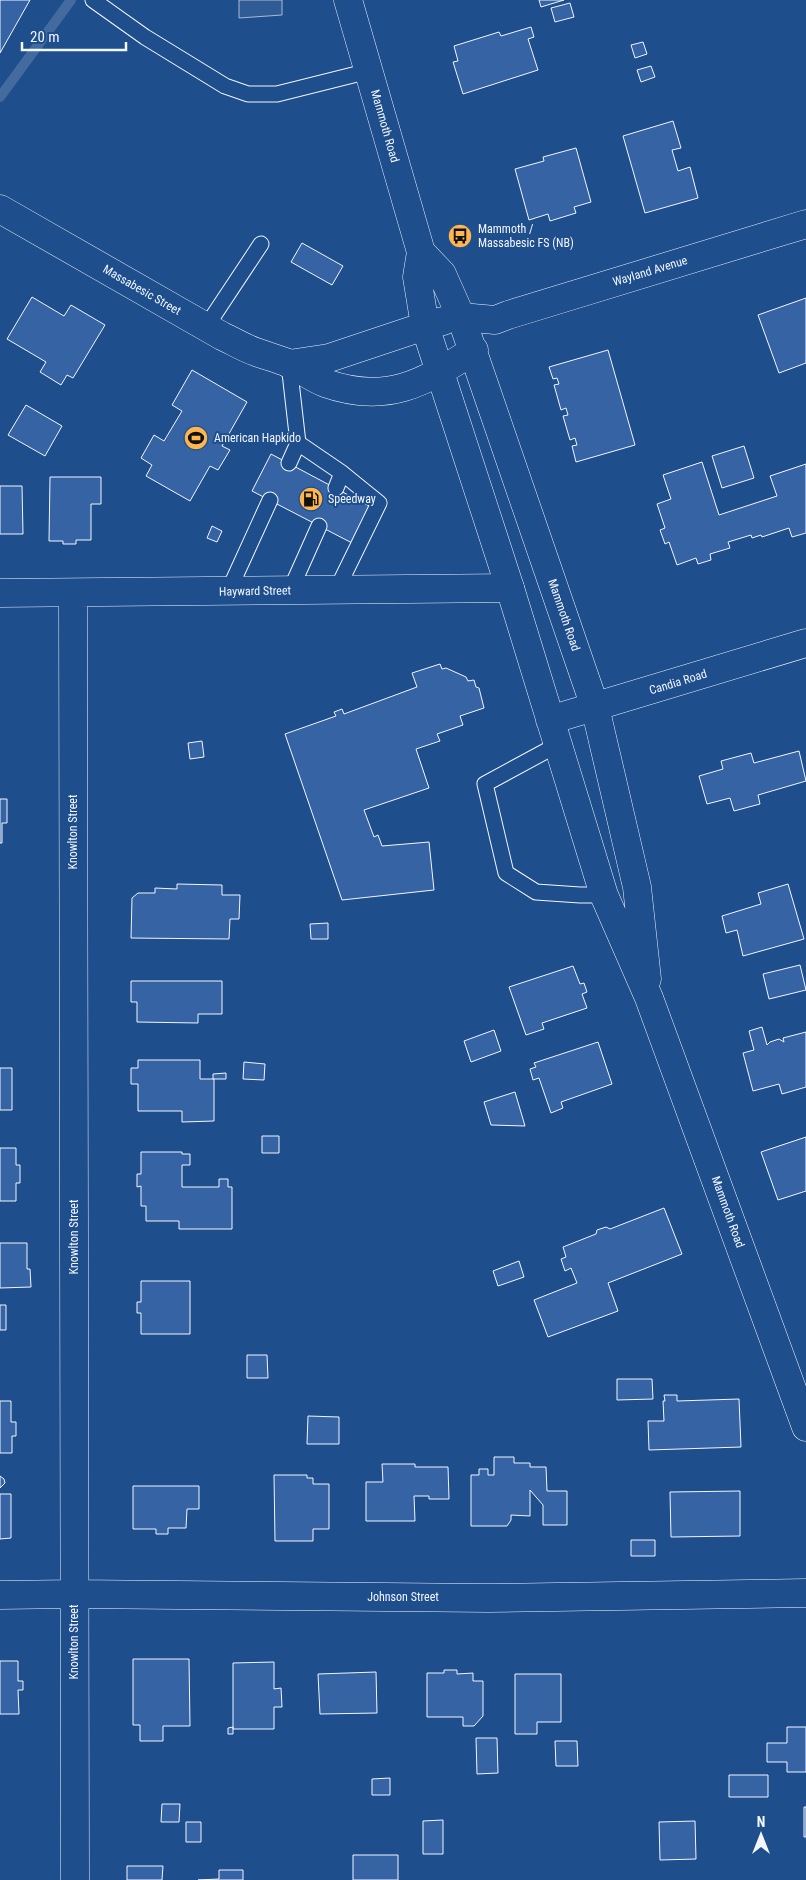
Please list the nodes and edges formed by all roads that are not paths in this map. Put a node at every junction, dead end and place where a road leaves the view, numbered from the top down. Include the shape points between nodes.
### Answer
1 (348, 0) edge
2 (95, 2) edge
3 (369, 71) junction
4 (0, 209) edge
5 (806, 224) edge
6 (261, 244) dead end
7 (421, 252) junction
8 (461, 317) junction
9 (495, 320) junction
10 (425, 326) junction
11 (206, 327) junction
12 (474, 350) junction
13 (289, 364) junction
14 (439, 373) junction
15 (298, 443) junction
16 (289, 463) dead end
17 (342, 473) junction
18 (336, 488) dead end
19 (270, 500) dead end
20 (319, 526) dead end
21 (510, 588) junction
22 (290, 591) junction
23 (336, 591) junction
24 (228, 592) junction
25 (0, 593) edge
26 (73, 594) junction
27 (806, 643) edge
28 (595, 707) junction
29 (553, 732) junction
30 (604, 895) junction
31 (649, 998) junction
32 (806, 1427) edge
33 (806, 1593) edge
34 (74, 1594) junction
35 (0, 1595) edge
36 (75, 1880) edge

1 - 3 main road, Mammoth Road
2 - 3 lane via 225,86 248,94 277,94
3 - 7 main road, Mammoth Road
4 - 11 main road, Massabesic Street
5 - 9 main road, Wayland Avenue
6 - 11 lane
7 - 8 main road, Mammoth Road via 442,274
7 - 10 main road, Mammoth Road via 417,277
8 - 9 main road, Wayland Avenue
8 - 10 main road, Massabesic Street
8 - 12 main road, Mammoth Road
9 - 12 main road
10 - 13 main road, Massabesic Street via 329,358
10 - 14 main road, Mammoth Road
11 - 13 main road, Massabesic Street via 255,352
12 - 14 main road, Massabesic Street
12 - 28 main road, Mammoth Road
13 - 14 main road, Massabesic Street via 325,382 355,390 388,392
13 - 15 lane
14 - 21 main road, Mammoth Road
15 - 16 lane
15 - 17 lane
17 - 18 lane
17 - 23 lane via 380,503
19 - 24 lane
20 - 22 lane
21 - 23 main road, Hayward Street
21 - 29 main road, Mammoth Road
22 - 23 main road, Hayward Street
22 - 24 main road, Hayward Street
24 - 26 main road, Hayward Street
25 - 26 main road, Hayward Street
26 - 34 main road, Knowlton Street
27 - 28 main road, Candia Road
28 - 29 main road, Candia Road
28 - 31 main road, Mammoth Road via 636,887
29 - 30 main road, Mammoth Road
29 - 30 lane via 485,784 506,873 536,892
30 - 31 main road, Mammoth Road
31 - 32 main road, Mammoth Road
33 - 34 main road, Johnson Street via 488,1598
34 - 35 main road, Johnson Street
34 - 36 main road, Knowlton Street

